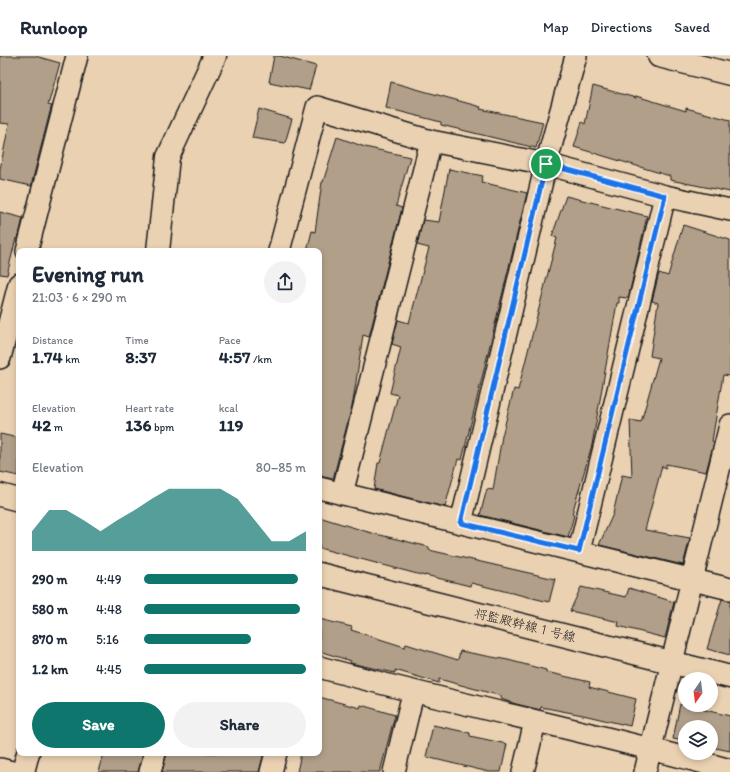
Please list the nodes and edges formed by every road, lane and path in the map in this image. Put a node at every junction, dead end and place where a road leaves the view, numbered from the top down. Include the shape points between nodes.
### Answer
1 (77, 56) edge
2 (215, 56) edge
3 (576, 56) edge
4 (660, 56) edge
5 (730, 74) edge
6 (431, 141) junction
7 (546, 164) junction
8 (665, 196) junction
9 (730, 210) edge
10 (28, 248) edge
11 (158, 248) edge
12 (280, 248) edge
13 (16, 296) edge
14 (0, 358) edge
15 (730, 425) edge
16 (322, 489) edge
17 (342, 494) junction
18 (0, 495) edge
19 (16, 499) edge
20 (461, 523) junction
21 (579, 551) junction
22 (322, 575) edge
23 (692, 580) junction
24 (730, 589) edge
25 (673, 662) junction
26 (322, 668) edge
27 (730, 677) edge
28 (414, 693) junction
29 (535, 722) junction
30 (651, 748) junction
31 (27, 756) edge
32 (154, 756) edge
33 (275, 756) edge
34 (0, 769) edge
35 (730, 770) edge
36 (12, 772) edge
37 (23, 772) edge
38 (150, 772) edge
39 (271, 772) edge
40 (394, 772) edge
41 (523, 772) edge
42 (645, 772) edge

1 - 10 street
2 - 11 street via 168,158
3 - 7 street
4 - 5 street
6 - 7 street
6 - 12 street via 317,106
6 - 17 street
7 - 8 street
7 - 20 street
8 - 9 street
8 - 21 street
13 - 14 street
15 - 23 street
16 - 17 street
17 - 20 street
18 - 19 street
20 - 21 street
21 - 23 street
22 - 25 street, 将監殿幹線１号線
23 - 24 street
23 - 25 street
25 - 27 street, 将監殿幹線１号線
25 - 30 street
26 - 28 street
28 - 29 street
28 - 40 street
29 - 30 street
29 - 41 street
30 - 35 street
30 - 42 street
31 - 37 street
32 - 38 street
33 - 39 street
34 - 36 street

